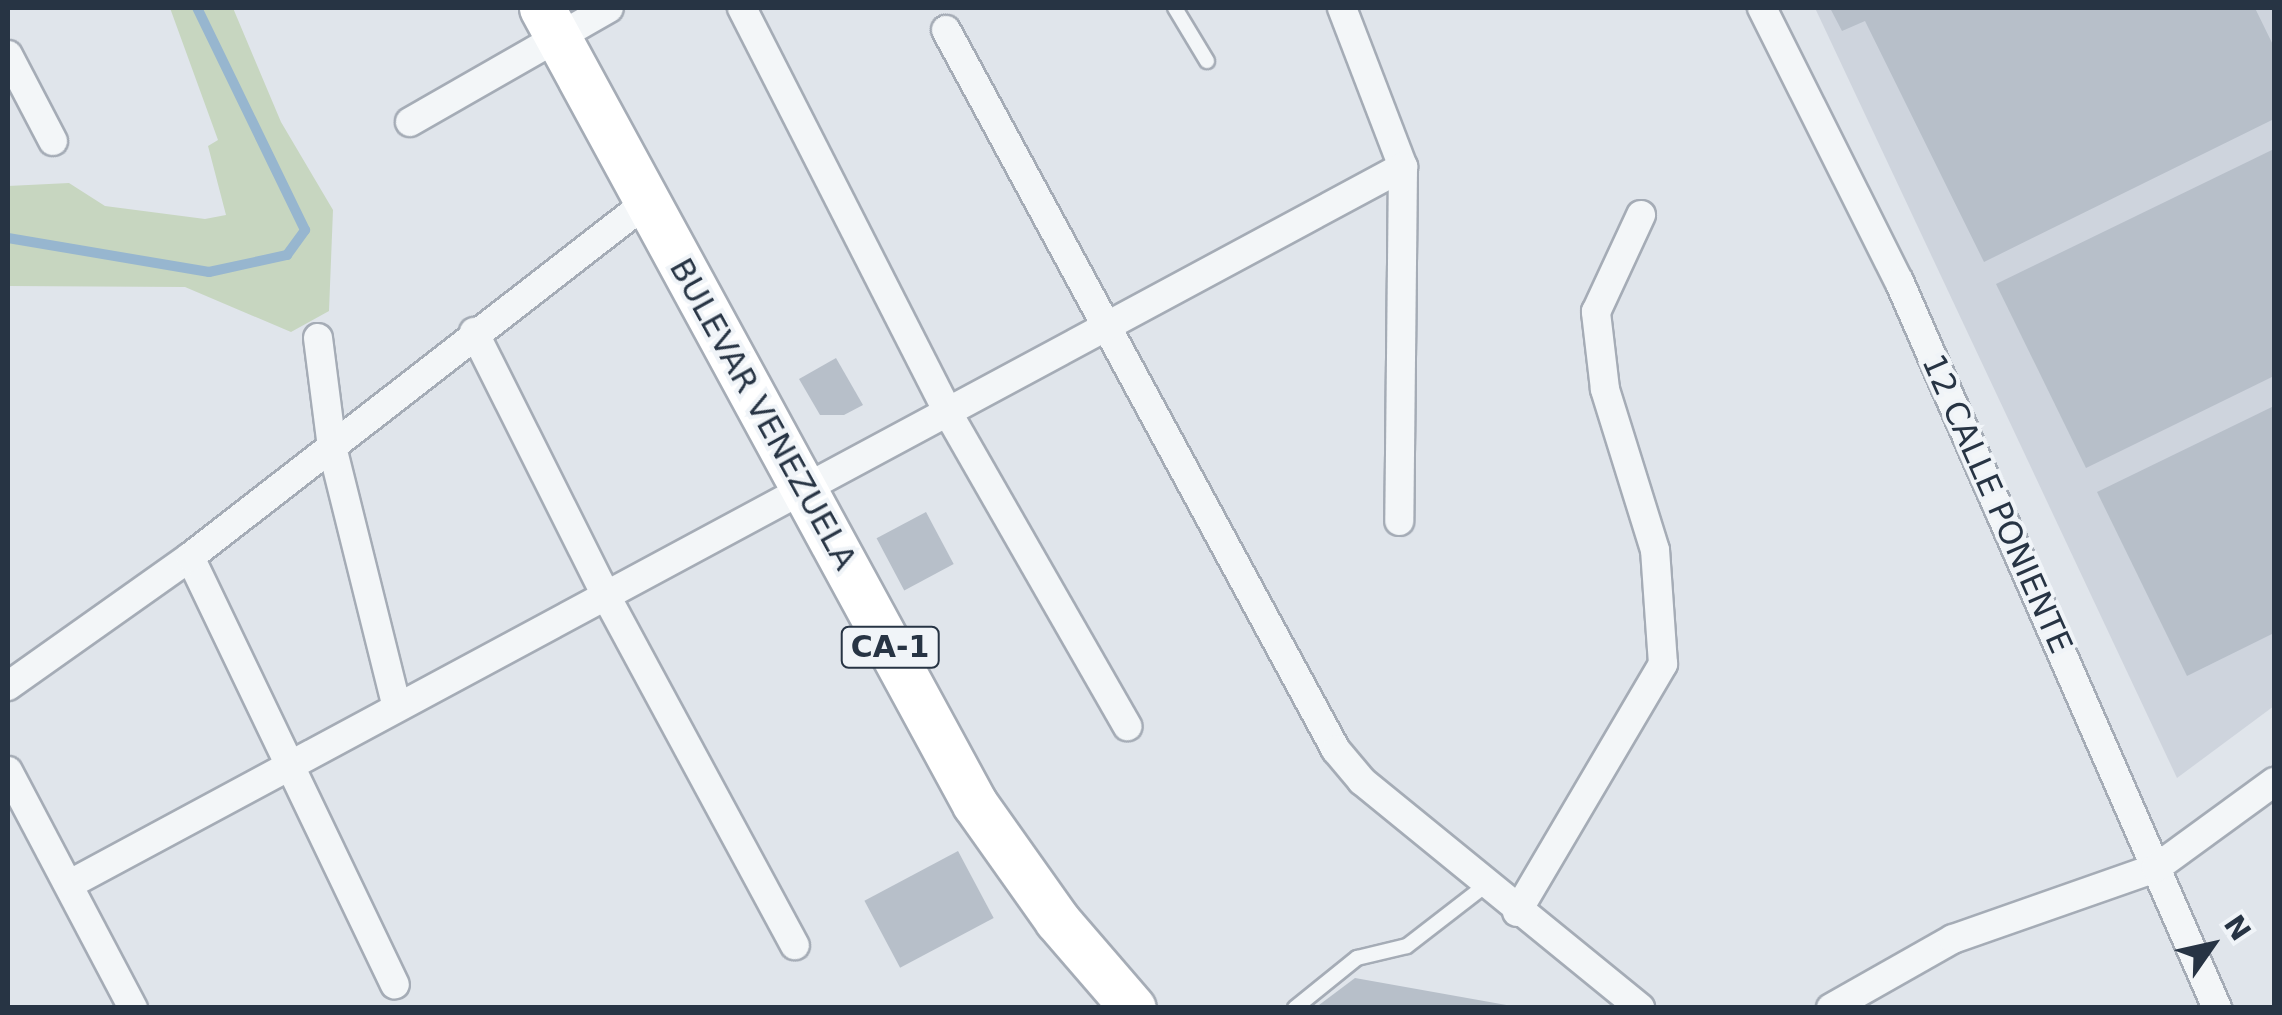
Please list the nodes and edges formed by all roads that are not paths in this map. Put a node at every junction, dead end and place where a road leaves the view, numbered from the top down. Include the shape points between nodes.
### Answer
1 (609, 8) edge
2 (742, 8) edge
3 (1174, 8) edge
4 (1342, 8) edge
5 (1762, 8) edge
6 (550, 22) edge
7 (946, 30) dead end
8 (8, 55) edge
9 (1207, 61) dead end
10 (410, 122) dead end
11 (54, 140) dead end
12 (1403, 167) junction
13 (647, 202) junction
14 (1642, 215) dead end
15 (1104, 328) junction
16 (474, 332) junction
17 (318, 338) dead end
18 (948, 413) junction
19 (332, 447) junction
20 (804, 490) junction
21 (1399, 521) dead end
22 (190, 558) junction
23 (606, 596) junction
24 (8, 686) edge
25 (396, 704) junction
26 (1128, 726) dead end
27 (288, 762) junction
28 (8, 770) edge
29 (2274, 782) edge
30 (2156, 868) junction
31 (70, 884) junction
32 (1486, 886) junction
33 (1517, 912) junction
34 (795, 944) dead end
35 (395, 984) dead end
36 (133, 1008) edge
37 (1133, 1008) edge
38 (1294, 1008) edge
39 (1640, 1008) edge
40 (1831, 1008) edge
41 (2218, 1008) edge

1 - 6 street
2 - 18 street
3 - 9 lane
4 - 12 street
5 - 30 street, 12 CALLE PONIENTE via 1900,281
6 - 10 street
6 - 13 highway, BULEVAR VENEZUELA / CA-1
7 - 15 street
8 - 11 street
12 - 15 street
12 - 21 street
13 - 16 street
13 - 20 highway, BULEVAR VENEZUELA / CA-1
14 - 33 street via 1596,312 1606,389 1655,550 1663,664
15 - 18 street
15 - 32 street via 1336,750 1362,781
16 - 19 street
16 - 23 street
17 - 19 street
18 - 20 street
18 - 26 street
19 - 22 street
19 - 25 street
20 - 23 street
20 - 37 highway, BULEVAR VENEZUELA / CA-1 via 976,804 1034,891
22 - 24 street
22 - 27 street
23 - 25 street
23 - 34 street
25 - 27 street
27 - 31 street
27 - 35 street
28 - 31 street
29 - 30 street
30 - 40 street via 1952,939
30 - 41 street, 12 CALLE PONIENTE
31 - 36 street
32 - 33 street
32 - 38 lane via 1407,946 1357,958
33 - 39 street

